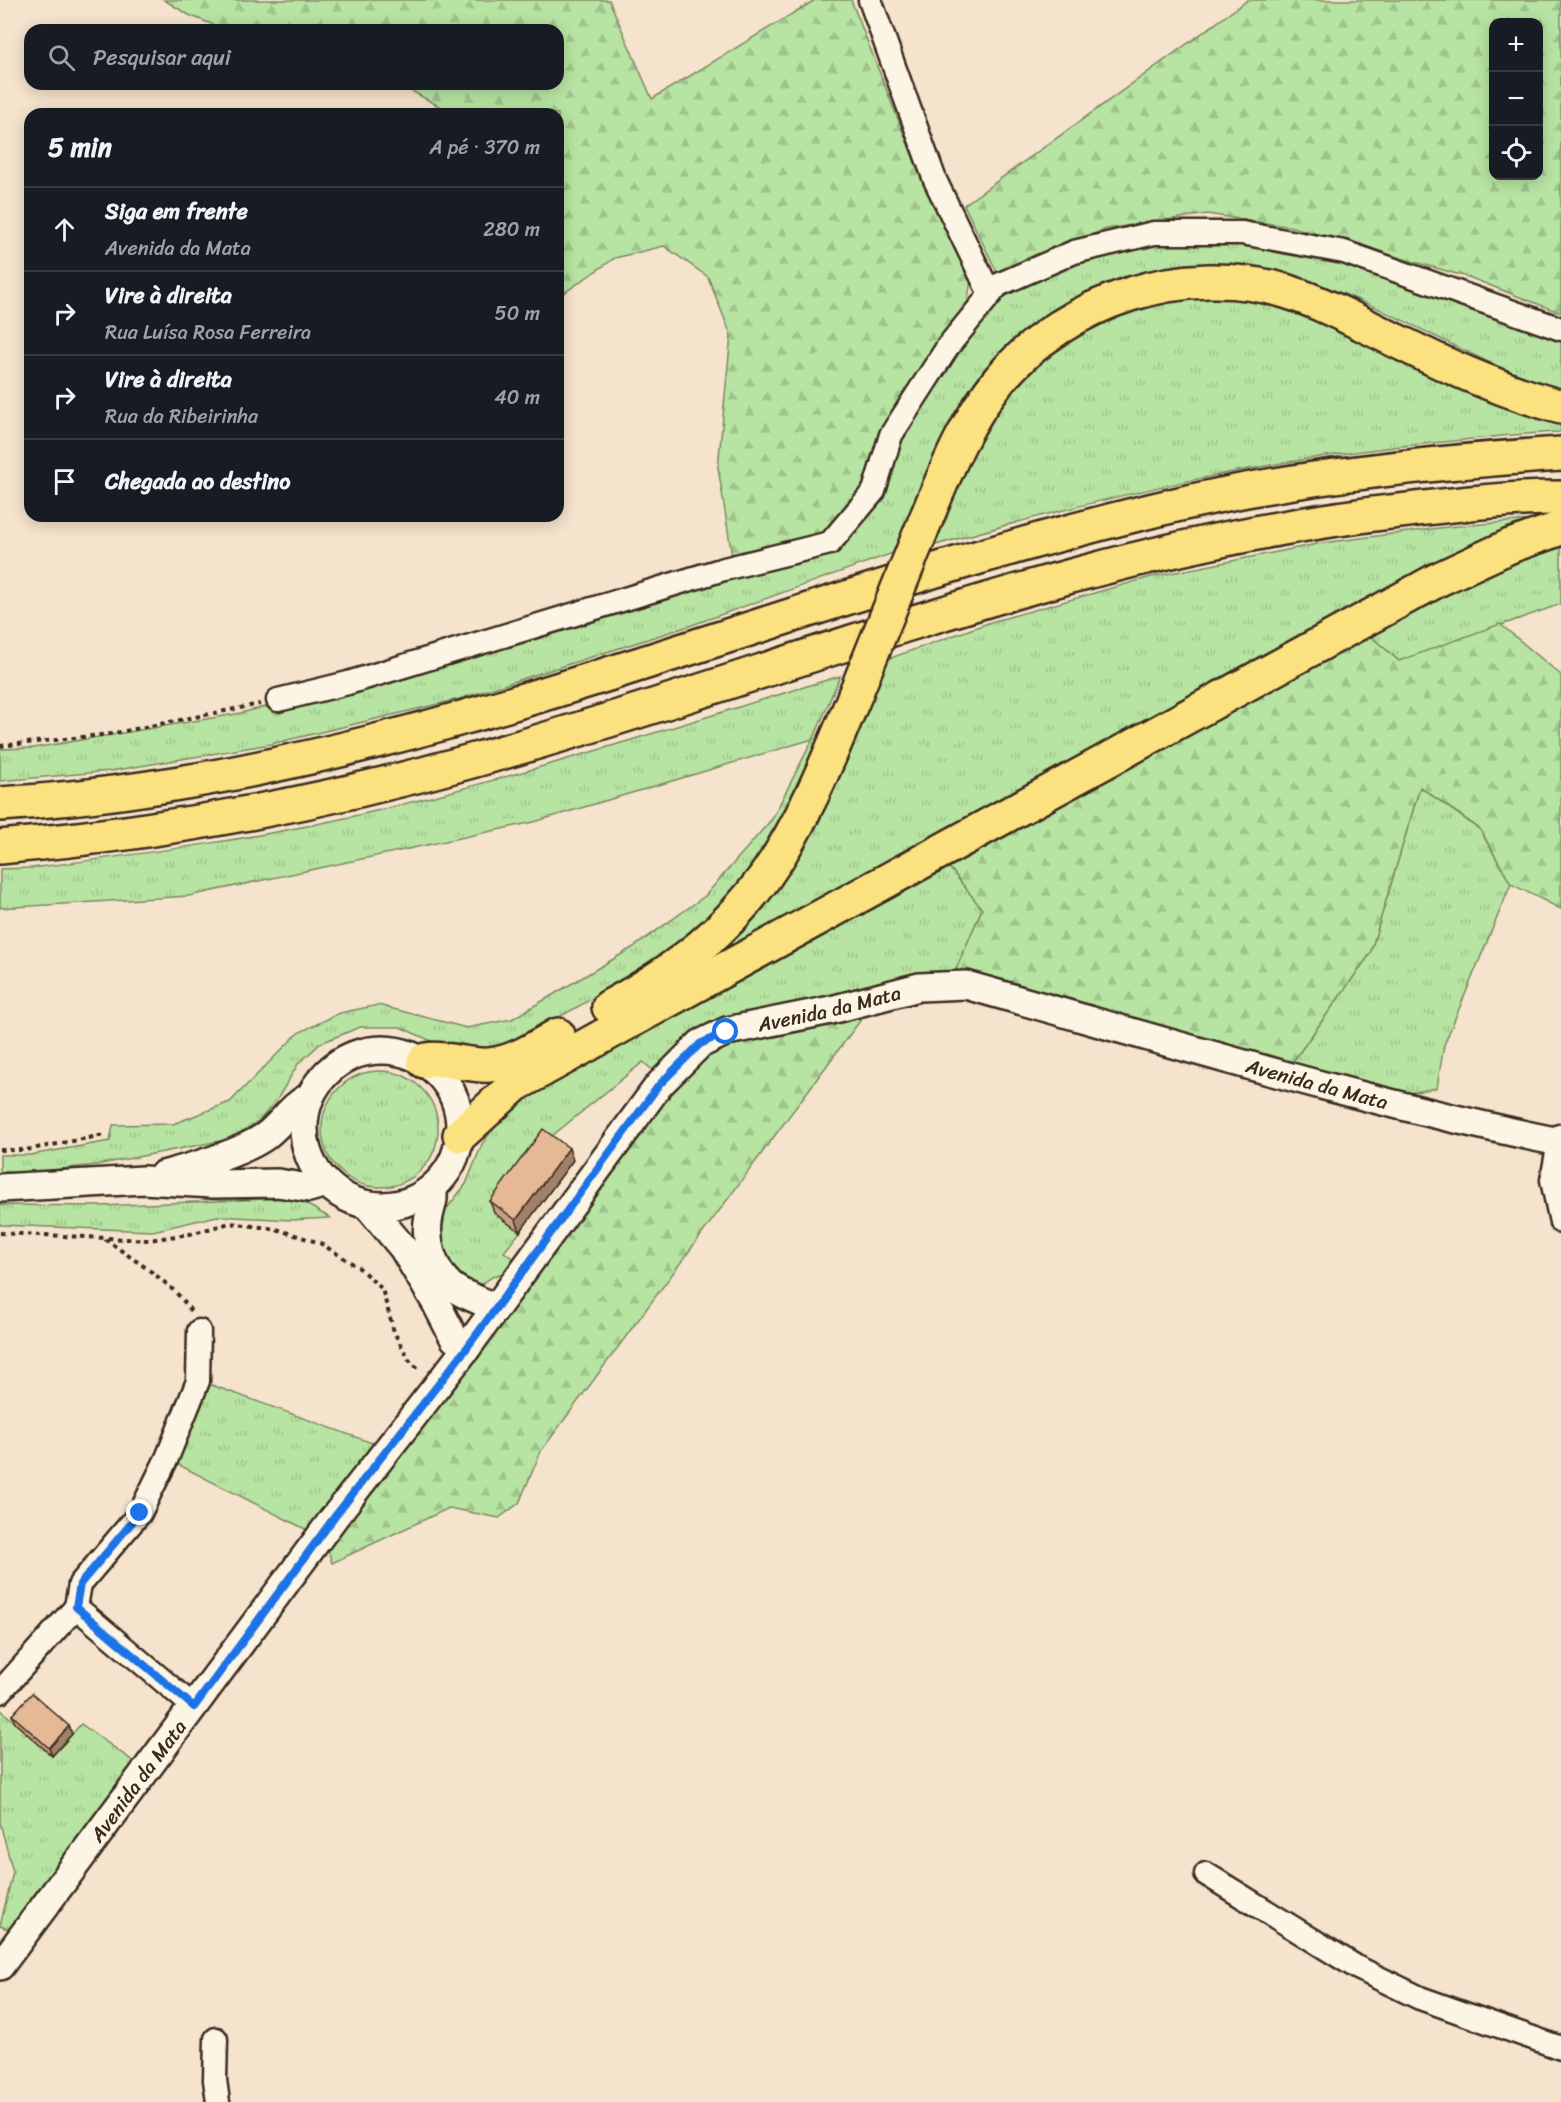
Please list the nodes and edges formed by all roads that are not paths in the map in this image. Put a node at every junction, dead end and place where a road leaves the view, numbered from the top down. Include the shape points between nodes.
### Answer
1 (870, 0) edge
2 (990, 294) junction
3 (1561, 329) edge
4 (1561, 407) edge
5 (1561, 454) edge
6 (1561, 498) edge
7 (1561, 528) edge
8 (278, 700) road end
9 (0, 804) edge
10 (0, 847) edge
11 (424, 1061) junction
12 (309, 1097) junction
13 (460, 1135) junction
14 (1560, 1140) edge
15 (143, 1180) junction
16 (326, 1183) junction
17 (0, 1188) edge
18 (432, 1189) junction
19 (366, 1205) junction
20 (1561, 1222) edge
21 (494, 1310) junction
22 (199, 1331) road end
23 (466, 1349) junction
24 (76, 1607) junction
25 (0, 1692) edge
26 (194, 1707) junction
27 (1206, 1874) dead end
28 (0, 1966) edge
29 (216, 2039) dead end
30 (1561, 2048) edge
31 (218, 2102) edge

1 - 2 street via 934,180
2 - 3 street via 998,285 1074,252 1154,233 1242,233 1344,252
2 - 8 street via 949,345 891,435 874,491 830,543 724,569 348,683
4 - 11 highway, bridge via 1479,379 1320,304 1242,283 1141,291 1061,326 1000,379 961,441 805,812 782,854 744,906 692,955 625,999 512,1059 483,1066 437,1059
5 - 9 highway via 1409,466 1241,491 983,556 577,685 391,739 196,780
6 - 10 highway via 1377,513 1190,546 948,611 477,760 359,790 185,825
7 - 13 highway via 1510,546 1439,579 643,1014 515,1085
11 - 12 street via 403,1052 380,1049 358,1053 338,1062 321,1077
11 - 13 street via 453,1093
12 - 15 street via 274,1129 250,1144
12 - 16 street via 304,1119 305,1142 312,1164
13 - 18 street via 452,1165
14 - 20 street via 1552,1180
14 - 21 street, Avenida da Mata via 1484,1127 966,985 919,987 726,1032 700,1044 659,1085
15 - 16 street via 278,1183 309,1188
15 - 17 street
16 - 19 street via 345,1197
18 - 19 street via 412,1201 390,1206
18 - 21 street via 434,1200 428,1230 433,1260 450,1284
19 - 23 street via 403,1248 454,1338
21 - 23 street, Avenida da Mata
22 - 24 street via 198,1381 167,1458 140,1513 80,1584
23 - 26 street, Avenida da Mata via 336,1515
24 - 25 street
24 - 26 street
26 - 28 street, Avenida da Mata
27 - 30 street via 1358,1968 1419,1998
29 - 31 street

